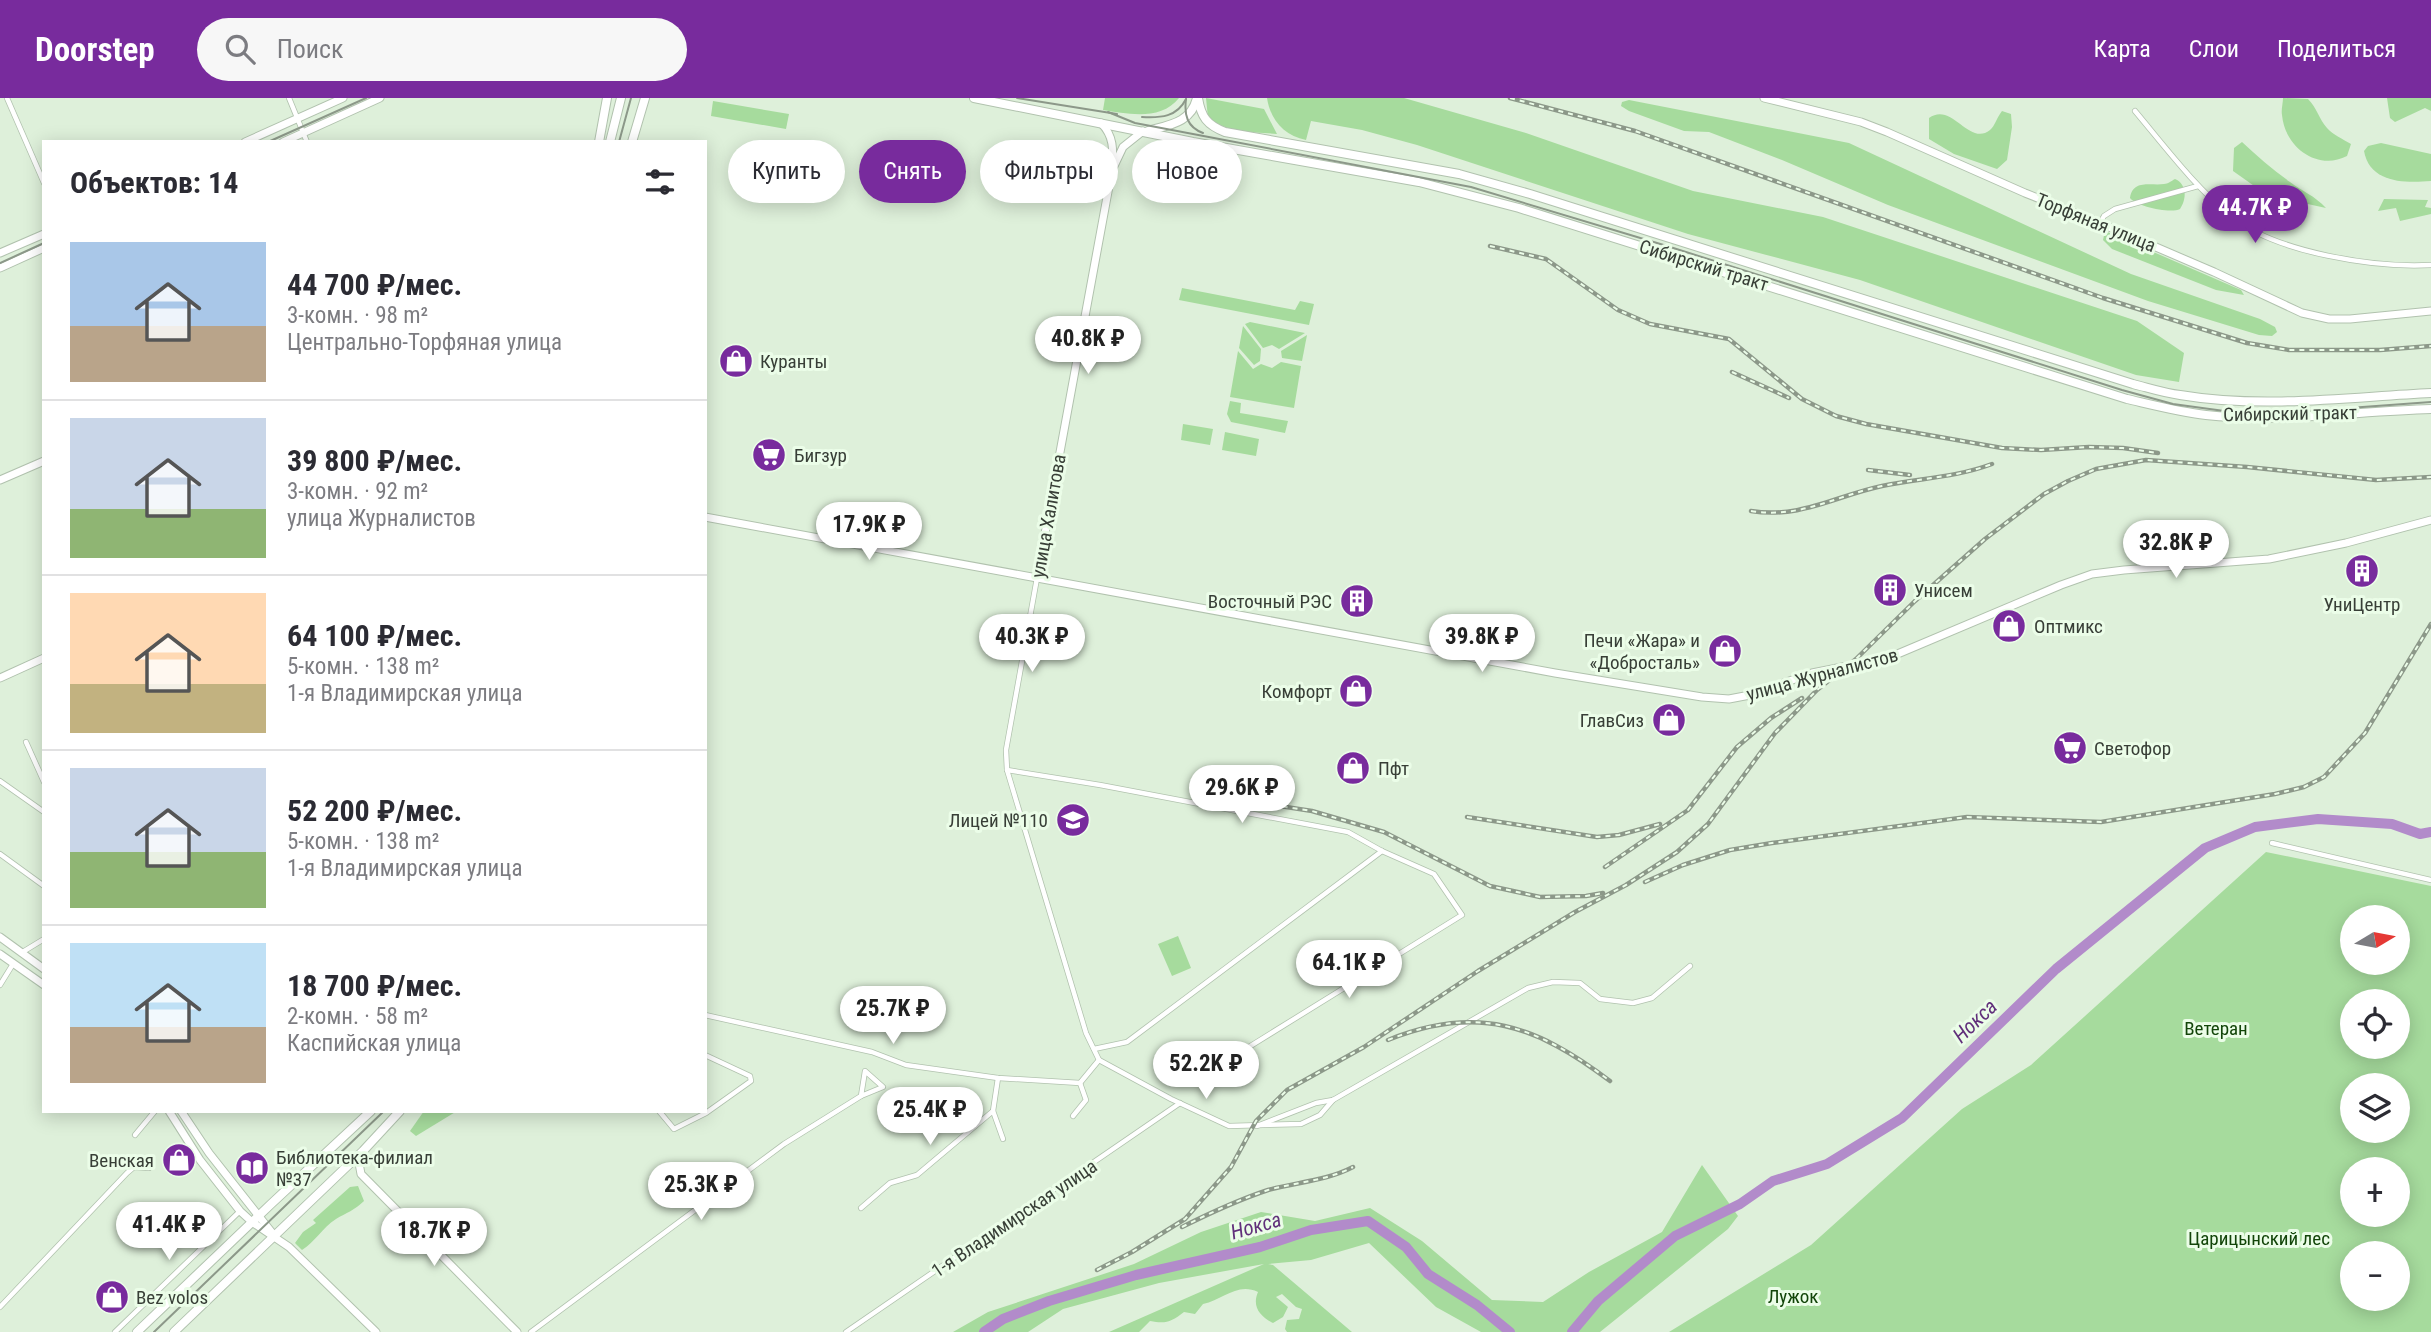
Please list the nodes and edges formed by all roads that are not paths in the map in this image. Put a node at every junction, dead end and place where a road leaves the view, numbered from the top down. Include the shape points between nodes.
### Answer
1 (7, 98) edge
2 (289, 98) edge
3 (343, 98) edge
4 (380, 98) edge
5 (607, 98) edge
6 (621, 98) edge
7 (645, 98) edge
8 (974, 98) edge
9 (1198, 98) edge
10 (1764, 98) edge
11 (2135, 111) dead end
12 (297, 119) junction
13 (1101, 123) junction
14 (1144, 131) junction
15 (303, 133) junction
16 (250, 140) edge
17 (287, 140) edge
18 (306, 140) edge
19 (599, 140) edge
20 (610, 140) edge
21 (633, 140) edge
22 (1111, 140) edge
23 (1118, 157) edge
24 (42, 178) edge
25 (2198, 186) junction
26 (1106, 203) edge
27 (2100, 223) junction
28 (42, 235) edge
29 (42, 249) edge
30 (0, 254) edge
31 (2431, 265) edge
32 (0, 268) edge
33 (2431, 311) edge
34 (2431, 393) edge
35 (2431, 409) edge
36 (42, 461) edge
37 (0, 480) edge
38 (707, 517) edge
39 (2431, 520) edge
40 (1037, 578) junction
41 (42, 659) edge
42 (0, 678) edge
43 (26, 742) dead end
44 (1007, 770) junction
45 (42, 778) edge
46 (0, 781) edge
47 (42, 811) edge
48 (2272, 843) dead end
49 (1382, 851) junction
50 (0, 854) edge
51 (2431, 880) edge
52 (42, 885) edge
53 (0, 937) edge
54 (42, 940) edge
55 (21, 953) junction
56 (0, 954) edge
57 (13, 964) junction
58 (1690, 966) dead end
59 (42, 968) edge
60 (42, 984) edge
61 (0, 985) edge
62 (707, 1015) edge
63 (1094, 1049) junction
64 (707, 1056) edge
65 (1100, 1060) junction
66 (1223, 1063) dead end
67 (998, 1078) junction
68 (1080, 1083) junction
69 (861, 1096) junction
70 (1333, 1100) junction
71 (1180, 1103) junction
72 (993, 1111) junction
73 (707, 1112) edge
74 (153, 1113) edge
75 (170, 1113) edge
76 (182, 1113) edge
77 (369, 1113) edge
78 (398, 1113) edge
79 (661, 1113) edge
80 (706, 1113) edge
81 (1073, 1116) dead end
82 (1257, 1126) junction
83 (135, 1136) dead end
84 (1003, 1139) dead end
85 (363, 1151) junction
86 (149, 1168) dead end
87 (861, 1208) dead end
88 (240, 1211) junction
89 (255, 1218) junction
90 (274, 1235) junction
91 (0, 1307) edge
92 (373, 1331) edge
93 (115, 1332) edge
94 (137, 1332) edge
95 (174, 1332) edge
96 (517, 1332) edge
97 (531, 1332) edge
98 (846, 1332) edge

1 - 24 street
2 - 12 street
3 - 12 street
4 - 15 street
5 - 19 main road
6 - 20 main road
7 - 21 main road
8 - 13 main road, Сибирский тракт
9 - 14 main road via 1189,116 1180,122
9 - 34 main road, Сибирский тракт via 1207,123 1225,132 1459,174 2178,395 2294,401
10 - 27 street, Торфяная улица via 1861,122
11 - 25 street
12 - 15 street
12 - 16 street
13 - 14 main road, Сибирский тракт
13 - 22 street
14 - 23 street via 1123,147
14 - 35 main road, Сибирский тракт via 1419,183 1519,208 2162,407 2255,417
15 - 17 street
15 - 18 street
25 - 27 street via 2115,209
25 - 31 street via 2234,219 2279,243 2392,265
26 - 40 street, улица Халитова
27 - 33 street, Торфяная улица via 2302,313 2350,320
28 - 30 street
29 - 32 street
36 - 37 street
38 - 40 street, улица Журналистов
39 - 40 street, улица Журналистов via 2280,557 2098,573 1888,658 1812,673 1729,699 1555,673
40 - 44 street, улица Халитова via 1006,750
41 - 42 street
43 - 45 street
44 - 49 street via 1348,832
44 - 63 street, улица Халитова
46 - 47 street
48 - 51 street
49 - 63 street via 1127,1042
49 - 66 street via 1434,874 1462,915
50 - 52 street
53 - 55 street
54 - 55 street
55 - 57 street
55 - 59 street
56 - 57 street
57 - 60 street
57 - 61 street
58 - 70 street via 1651,998 1633,1003 1600,999 1580,983 1553,982 1528,988
62 - 67 street via 872,1052 906,1065
63 - 65 street, улица Халитова
64 - 73 street via 750,1076 751,1081
65 - 68 street
65 - 71 street
67 - 68 street
67 - 72 street
68 - 81 street via 1086,1100
69 - 69 street via 863,1084 865,1071 883,1087
69 - 97 street via 785,1144
70 - 82 street
70 - 82 street via 1320,1115 1301,1124
71 - 82 street via 1229,1126
71 - 98 street, 1-я Владимирская улица
72 - 84 street
72 - 87 street via 917,1175 890,1183
74 - 83 street
75 - 88 street
76 - 89 street
77 - 89 main road
78 - 85 main road
79 - 80 street via 674,1129
85 - 90 main road
85 - 96 street via 361,1174
86 - 91 street via 134,1167 127,1173
88 - 89 street
88 - 93 street
89 - 90 street
89 - 94 main road
90 - 92 street
90 - 95 main road

